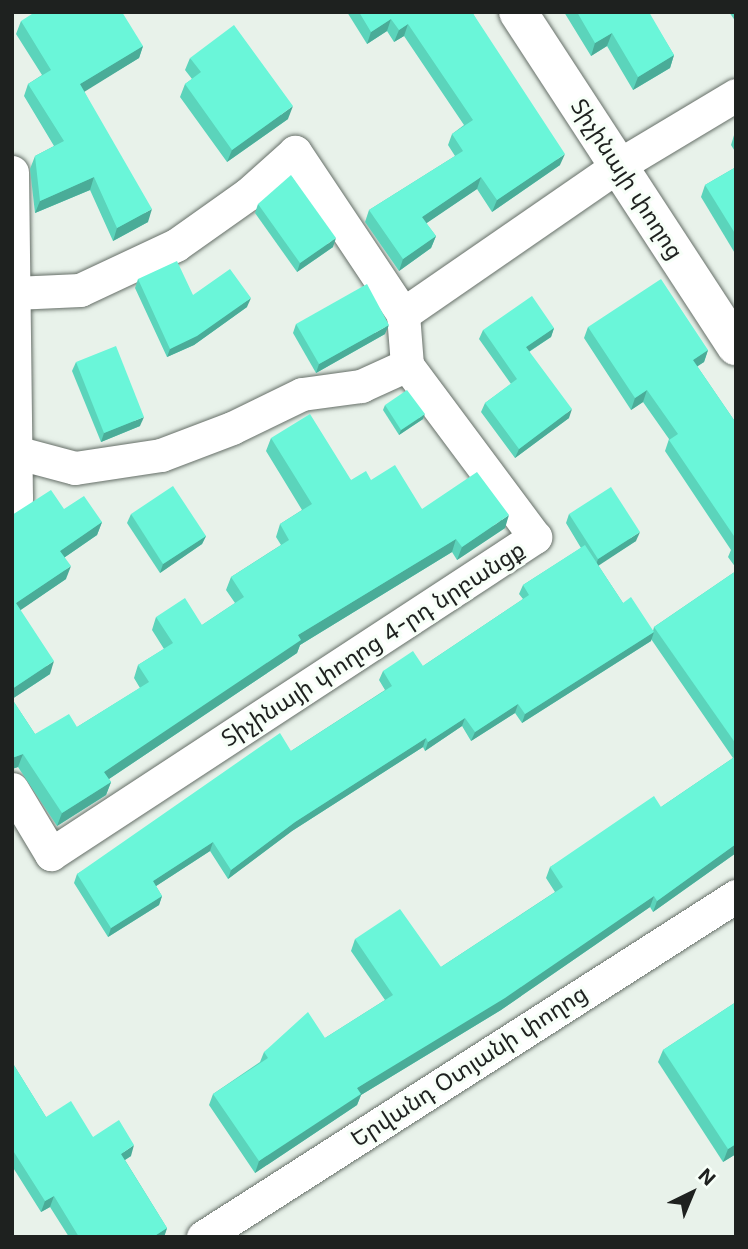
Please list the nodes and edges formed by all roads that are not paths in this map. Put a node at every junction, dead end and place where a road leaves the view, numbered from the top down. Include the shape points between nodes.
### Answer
1 (518, 12) edge
2 (736, 95) edge
3 (619, 165) junction
4 (12, 172) edge
5 (14, 293) edge
6 (403, 314) junction
7 (736, 346) edge
8 (407, 365) junction
9 (15, 452) junction
10 (12, 501) edge
11 (12, 789) edge
12 (736, 896) edge
13 (203, 1237) edge

1 - 3 main road, Տիչինայի փողոց
2 - 3 street
3 - 6 street
3 - 7 main road, Տիչինայի փողոց
4 - 5 street
5 - 6 street via 80,290 176,245 248,194 295,152
5 - 9 street
6 - 8 street
8 - 9 street via 361,386 302,394 161,455 75,468
8 - 11 street, Տիչինայի փողոց 4-րդ նրբանցք via 535,537 51,855
9 - 10 street
12 - 13 street, Երվանդ Օտյանի փողոց

